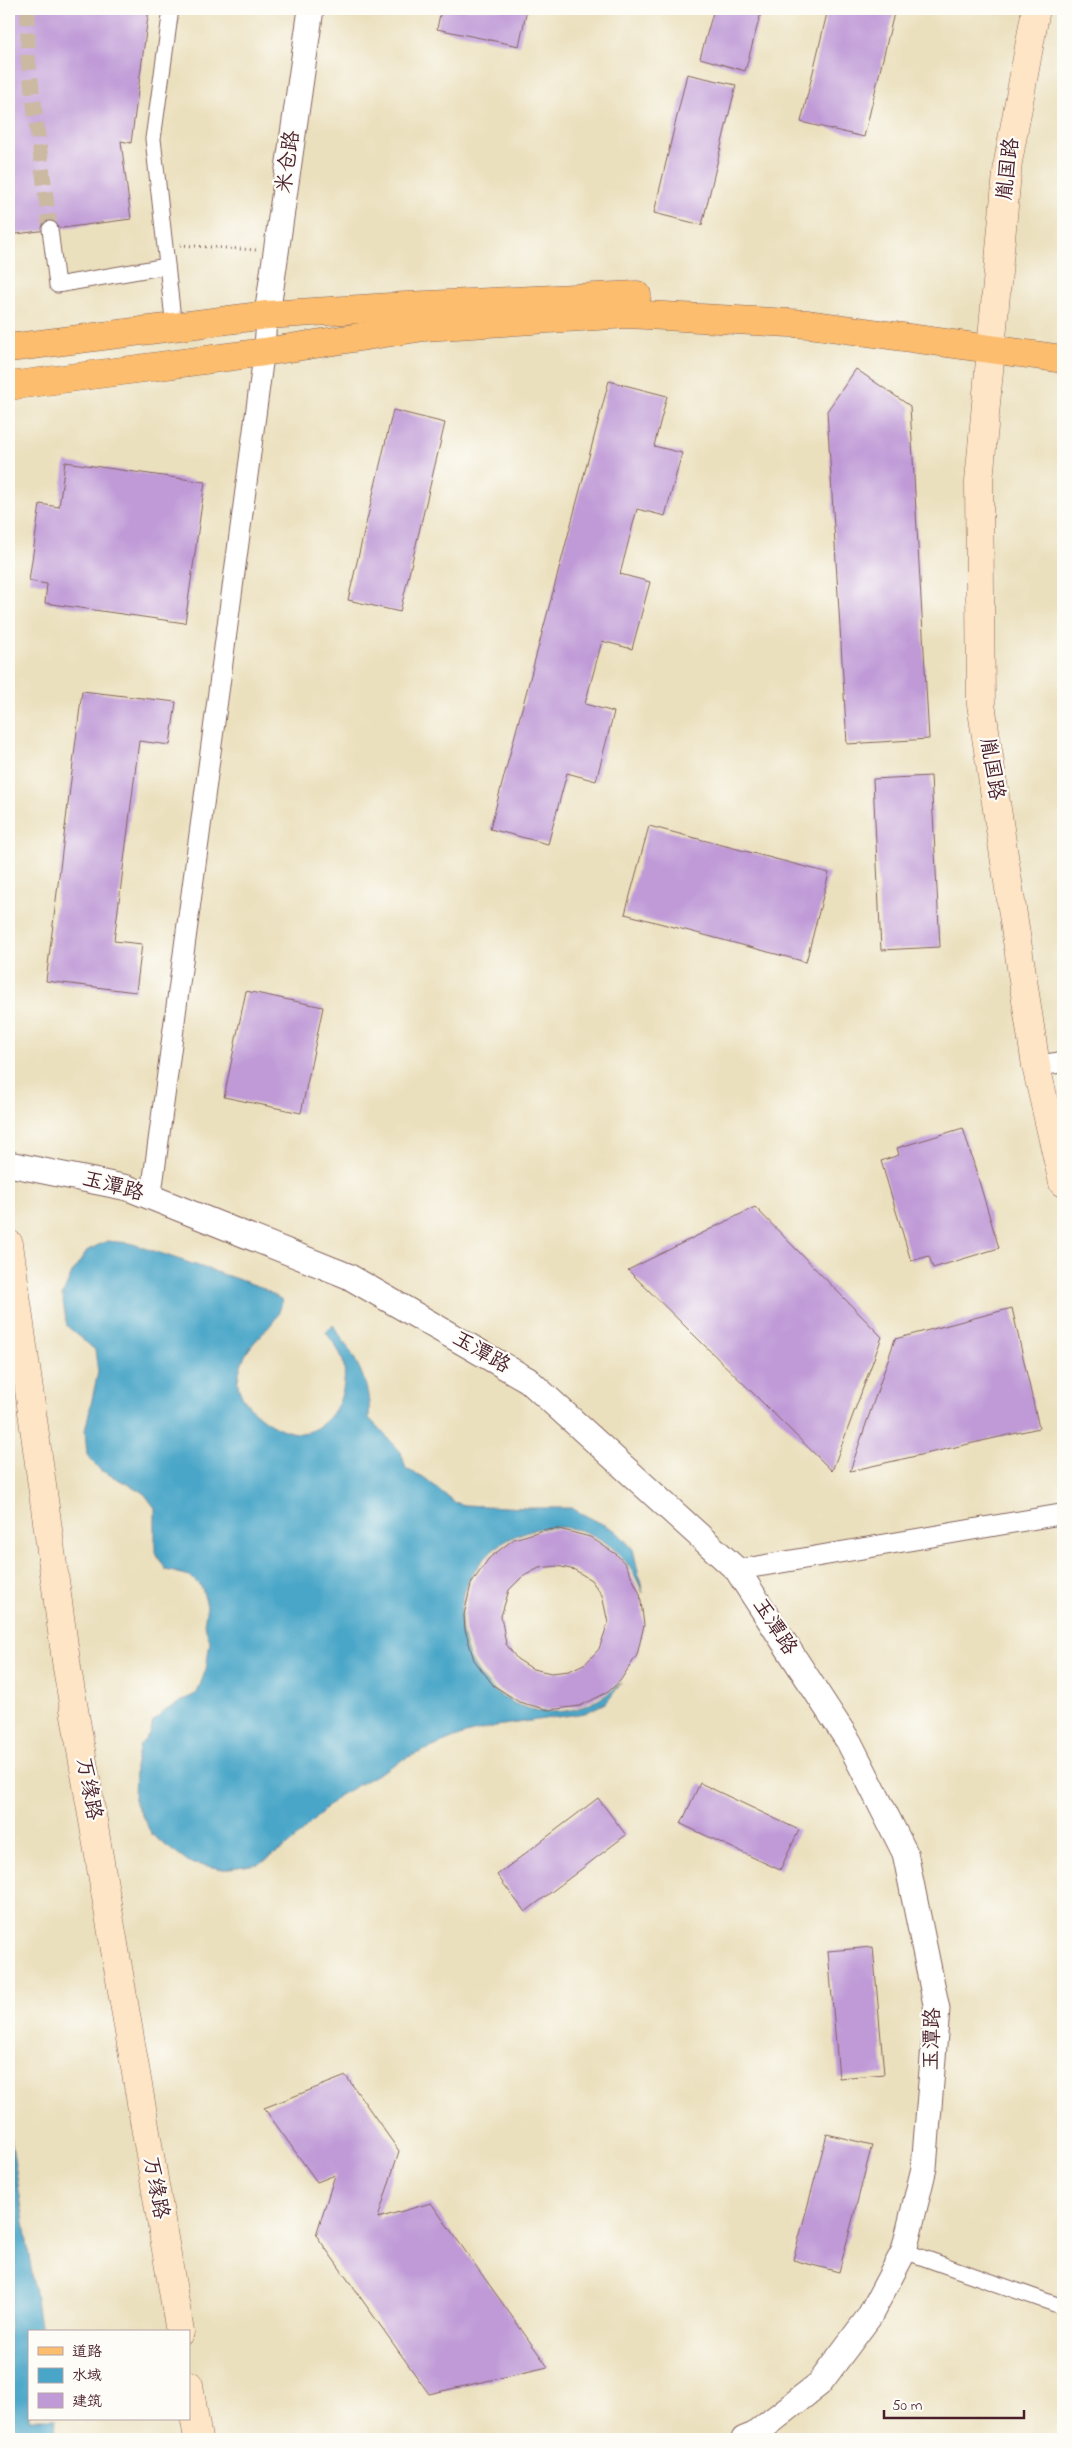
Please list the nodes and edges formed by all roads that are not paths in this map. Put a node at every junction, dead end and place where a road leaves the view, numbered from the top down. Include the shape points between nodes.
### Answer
1 (171, 9) edge
2 (311, 9) edge
3 (1036, 9) edge
4 (50, 229) tunnel mouth
5 (167, 266) junction
6 (267, 316) junction
7 (174, 328) junction
8 (991, 340) junction
9 (1063, 340) edge
10 (9, 348) edge
11 (264, 352) junction
12 (1063, 359) edge
13 (9, 386) edge
14 (1063, 1062) edge
15 (1036, 1066) junction
16 (9, 1164) edge
17 (1063, 1183) edge
18 (151, 1197) junction
19 (9, 1244) edge
20 (9, 1352) edge
21 (1063, 1514) edge
22 (737, 1570) junction
23 (904, 2251) junction
24 (1063, 2307) edge
25 (165, 2330) edge
26 (180, 2330) edge
27 (190, 2391) edge
28 (180, 2420) edge
29 (183, 2439) edge
30 (198, 2439) edge
31 (744, 2439) edge

1 - 5 street via 153,140
2 - 6 street, 米仓路
3 - 8 main road, 胤国路 via 1008,162
4 - 5 street via 57,285
5 - 7 street
6 - 7 main road
6 - 8 main road via 628,295 809,306
6 - 11 street
7 - 10 main road
8 - 9 main road
8 - 11 main road via 808,324 628,314 424,327
8 - 12 main road
8 - 15 main road, 胤国路 via 979,481 981,704
11 - 13 main road
11 - 18 street
14 - 15 street
15 - 17 main road, 胤国路
16 - 18 street, 玉潭路 via 128,1188
18 - 22 street, 玉潭路 via 348,1276 528,1380
19 - 26 main road, 万缘路 via 67,1668
20 - 25 main road, 万缘路 via 52,1670
21 - 22 street
22 - 23 street, 玉潭路 via 849,1742 905,1853 937,2009 924,2168
23 - 24 street
23 - 31 street, 玉潭路 via 869,2317 819,2384 754,2435
27 - 30 main road
28 - 29 main road

